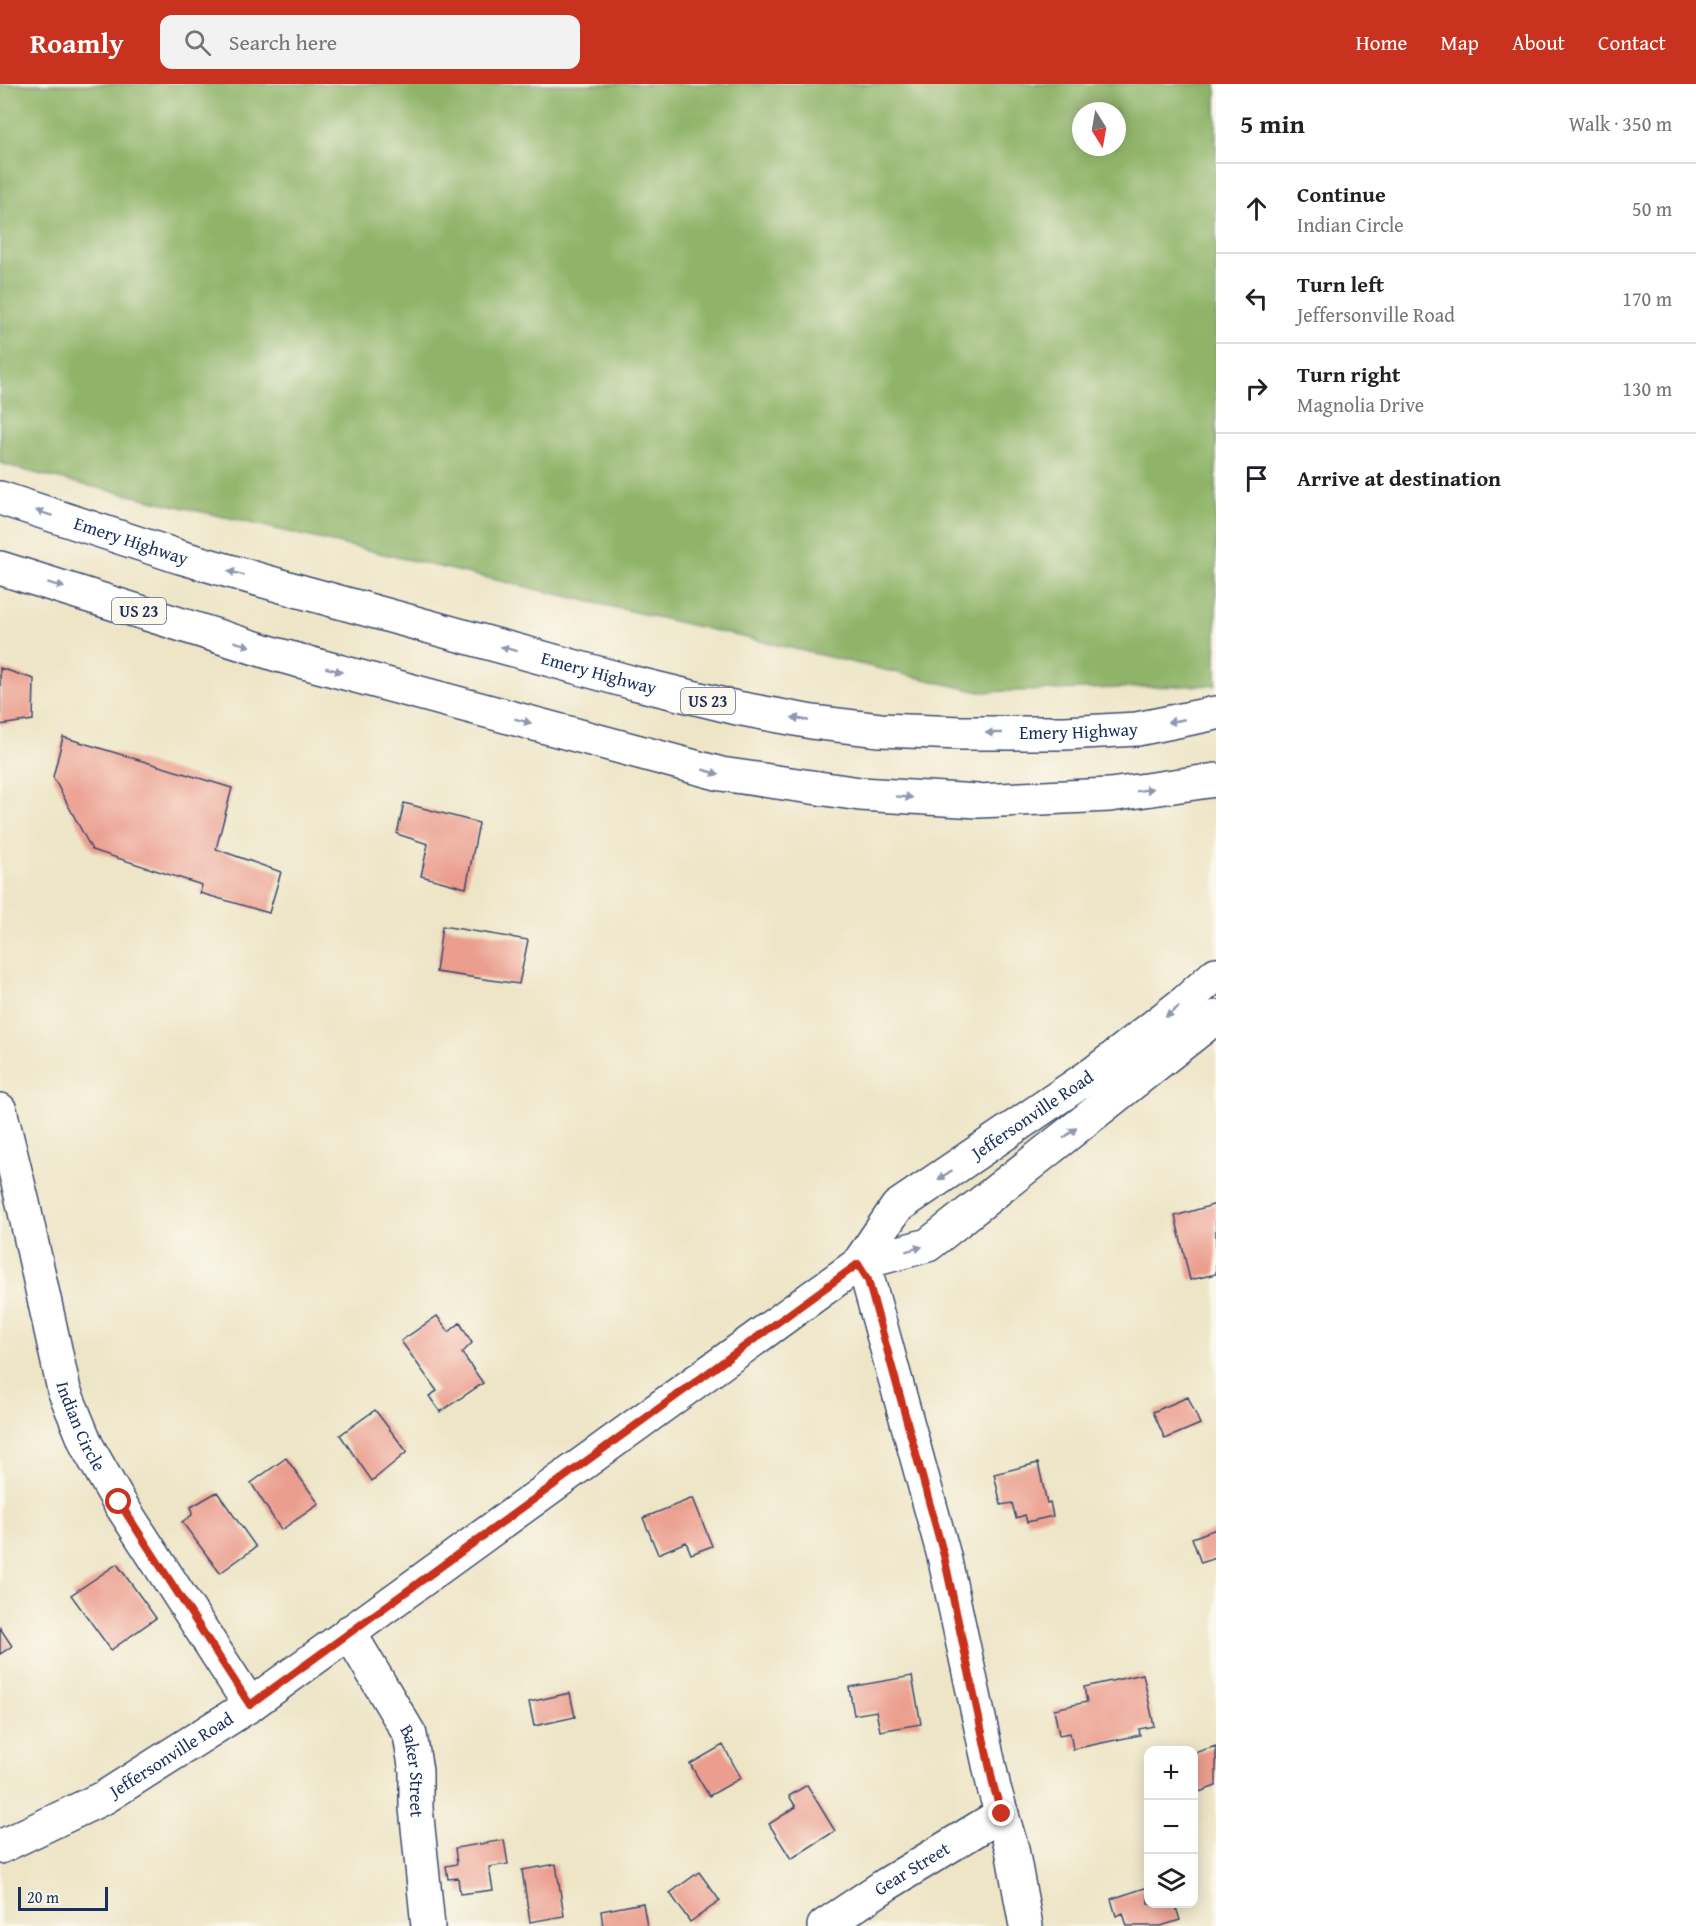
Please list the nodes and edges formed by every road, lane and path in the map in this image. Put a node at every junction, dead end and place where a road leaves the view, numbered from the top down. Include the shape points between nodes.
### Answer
1 (0, 498) edge
2 (0, 568) edge
3 (1216, 713) edge
4 (1216, 780) edge
5 (1179, 785) junction
6 (1216, 791) edge
7 (1216, 974) edge
8 (1213, 1026) edge
9 (0, 1110) edge
10 (858, 1264) junction
11 (349, 1632) junction
12 (250, 1705) junction
13 (1002, 1814) junction
14 (0, 1847) edge
15 (428, 1926) edge
16 (824, 1926) edge
17 (1026, 1926) edge

3 -> 1 main road, Emery Highway / US 23 via 1137,729 1065,733 880,730 812,722 645,686 326,599
2 -> 5 main road, US 23 via 278,655 721,774 860,794 978,801 1110,795
4 - 5 main road, US 23
5 - 6 main road
7 -> 10 main road, Jeffersonville Road via 1094,1073 897,1207
10 -> 8 main road, Jeffersonville Road via 928,1245
9 - 12 main road, Indian Circle via 64,1390 87,1446
10 - 11 main road, Jeffersonville Road
10 - 13 main road via 868,1280 944,1556
11 - 12 main road, Jeffersonville Road
11 - 15 main road, Baker Street via 410,1735
12 - 14 main road, Jeffersonville Road via 105,1797
13 - 16 main road, Gear Street
13 - 17 main road

